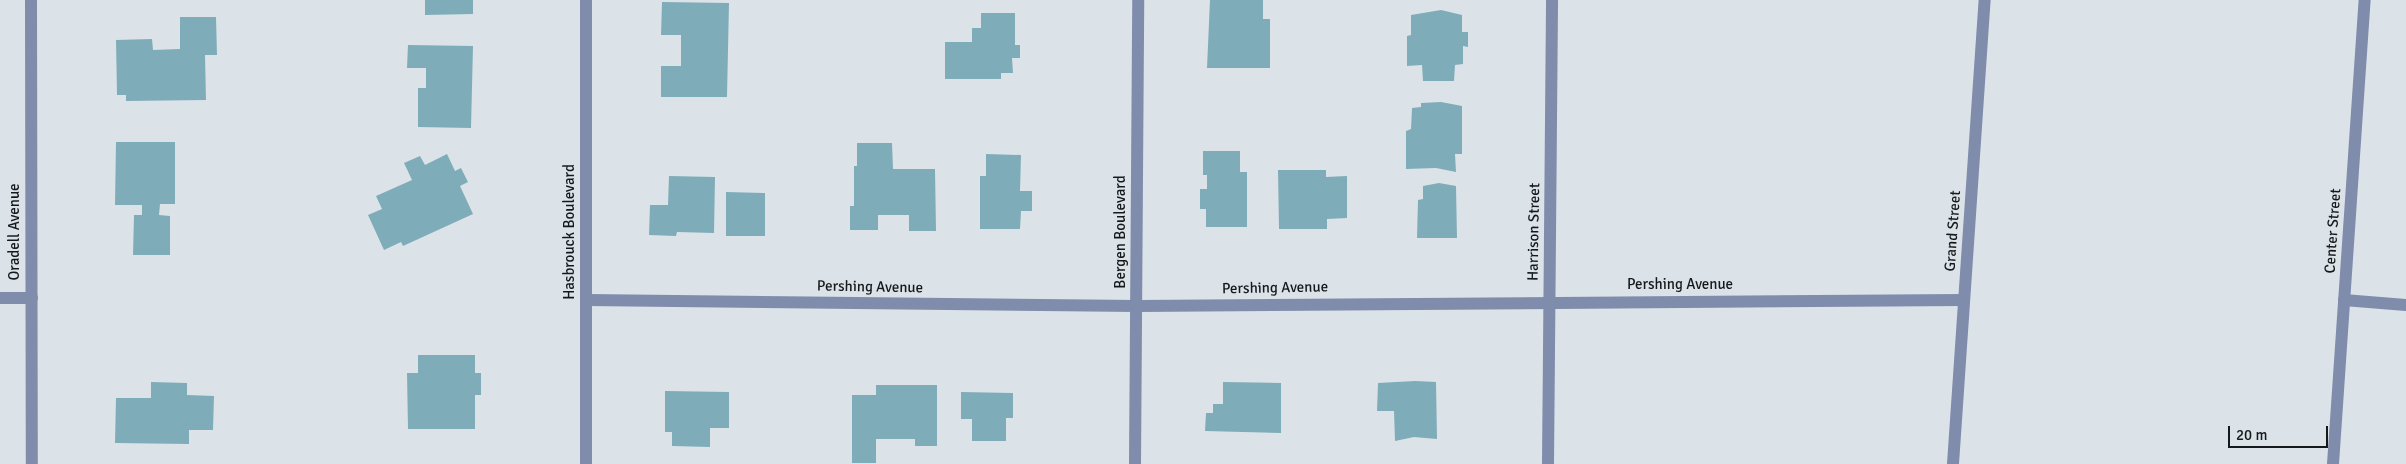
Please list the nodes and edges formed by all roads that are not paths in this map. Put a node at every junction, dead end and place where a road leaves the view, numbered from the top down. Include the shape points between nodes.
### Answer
1 (31, 0) edge
2 (586, 0) edge
3 (1138, 0) edge
4 (1552, 0) edge
5 (1985, 0) edge
6 (2365, 0) edge
7 (0, 298) edge
8 (32, 298) junction
9 (586, 300) junction
10 (1964, 300) junction
11 (2344, 300) junction
12 (1549, 302) junction
13 (2406, 305) edge
14 (1137, 306) junction
15 (32, 464) edge
16 (586, 464) edge
17 (1135, 464) edge
18 (1548, 464) edge
19 (1953, 464) edge
20 (2333, 464) edge

1 - 8 street, Oradell Avenue
2 - 9 street, Hasbrouck Boulevard
3 - 14 street, Bergen Boulevard
4 - 12 street, Harrison Street
5 - 10 street, Grand Street
6 - 11 street, Center Street
7 - 8 street
8 - 15 street, Oradell Avenue
9 - 14 street, Pershing Avenue
9 - 16 street, Hasbrouck Boulevard
10 - 12 street, Pershing Avenue
10 - 19 street, Grand Street
11 - 13 street
11 - 20 street, Center Street
12 - 14 street, Pershing Avenue
12 - 18 street, Harrison Street
14 - 17 street, Bergen Boulevard

